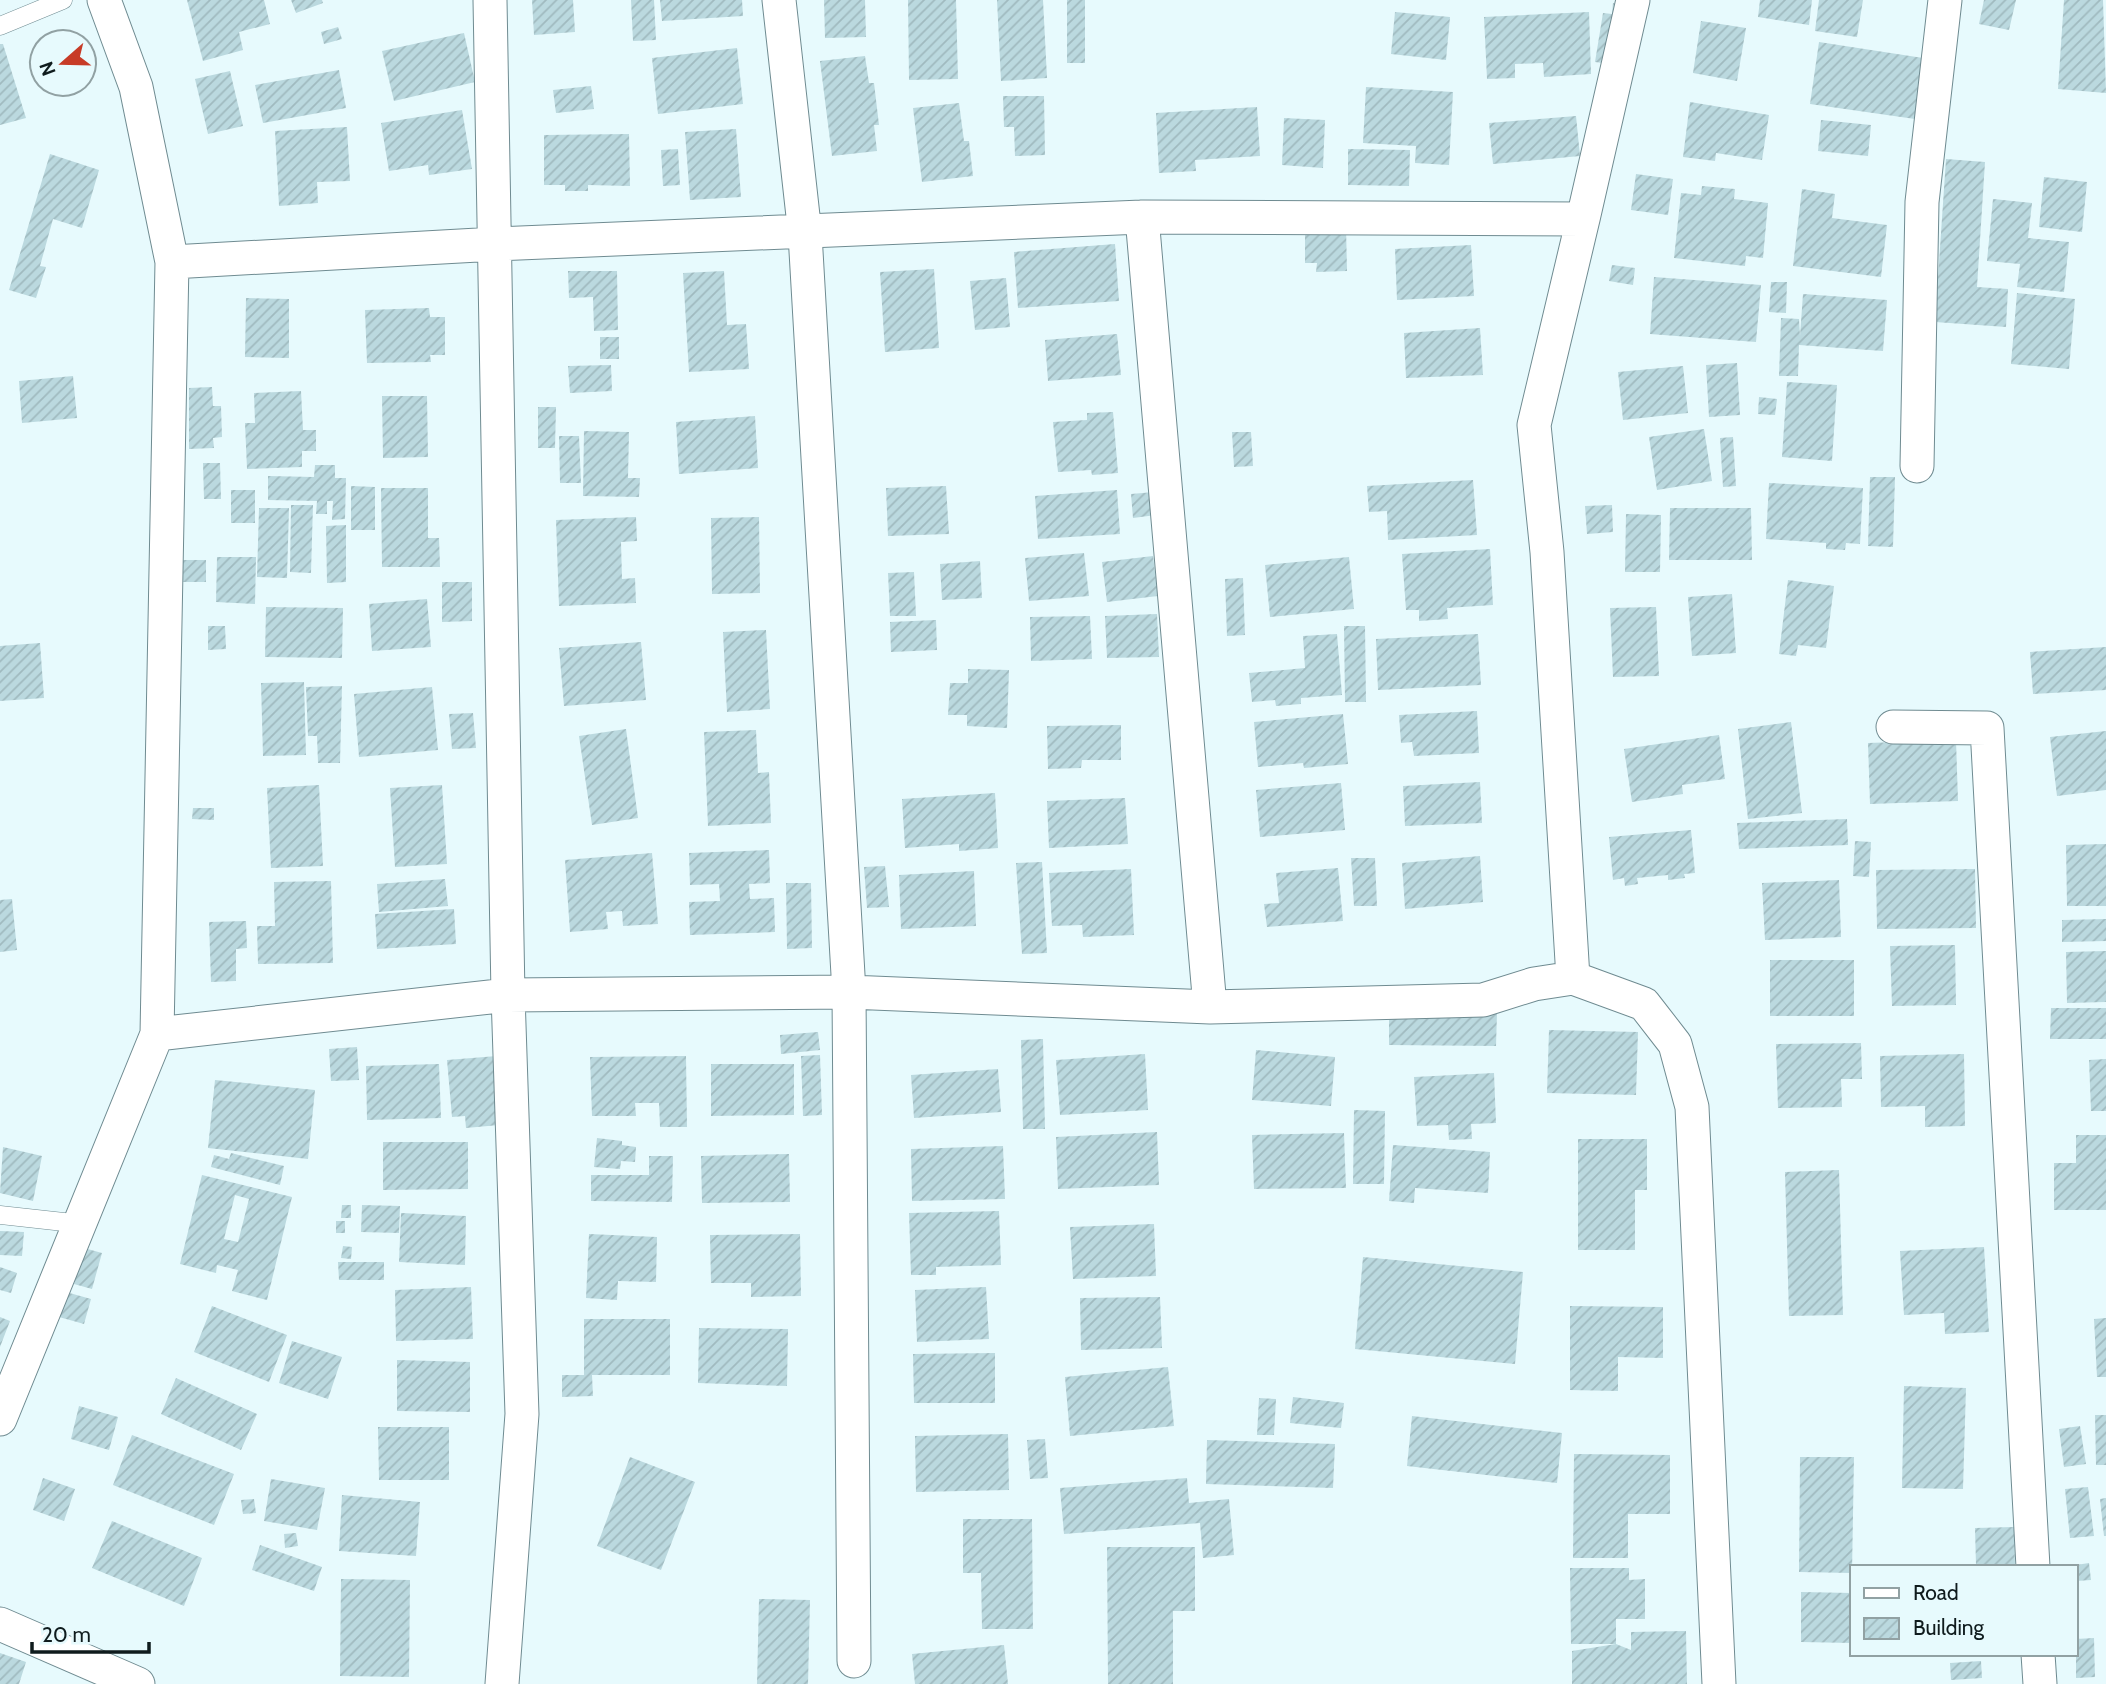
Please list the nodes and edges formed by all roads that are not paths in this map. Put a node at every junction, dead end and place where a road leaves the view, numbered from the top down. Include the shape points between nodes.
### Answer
1 (64, 0) edge
2 (104, 0) edge
3 (490, 0) edge
4 (779, 0) edge
5 (1633, 0) edge
6 (1945, 0) edge
7 (0, 26) edge
8 (1142, 218) junction
9 (1583, 219) junction
10 (805, 234) junction
11 (496, 244) junction
12 (172, 262) junction
13 (1917, 466) dead end
14 (1893, 727) dead end
15 (1573, 978) junction
16 (849, 992) junction
17 (508, 995) junction
18 (1210, 1007) junction
19 (157, 1034) junction
20 (0, 1215) edge
21 (82, 1224) junction
22 (0, 1419) edge
23 (2033, 1565) edge
24 (0, 1624) edge
25 (2038, 1656) edge
26 (854, 1661) dead end
27 (138, 1684) edge
28 (502, 1684) edge
29 (1718, 1684) edge
30 (2040, 1684) edge

1 - 7 lane
2 - 12 street via 136,87
3 - 11 street
4 - 10 street
5 - 9 street
6 - 13 street via 1922,202
8 - 9 street
8 - 10 street
8 - 18 street
9 - 15 street via 1534,425 1547,552
10 - 11 street
10 - 16 street
11 - 12 street
11 - 17 street
12 - 19 street
14 - 23 street via 1987,728
15 - 18 street via 1483,1000
15 - 29 street via 1644,1004 1675,1044 1692,1107
16 - 17 street
16 - 18 street
16 - 26 street
17 - 19 street
17 - 28 street via 522,1414
19 - 21 street
20 - 21 lane
21 - 22 street
24 - 27 street
25 - 30 street

